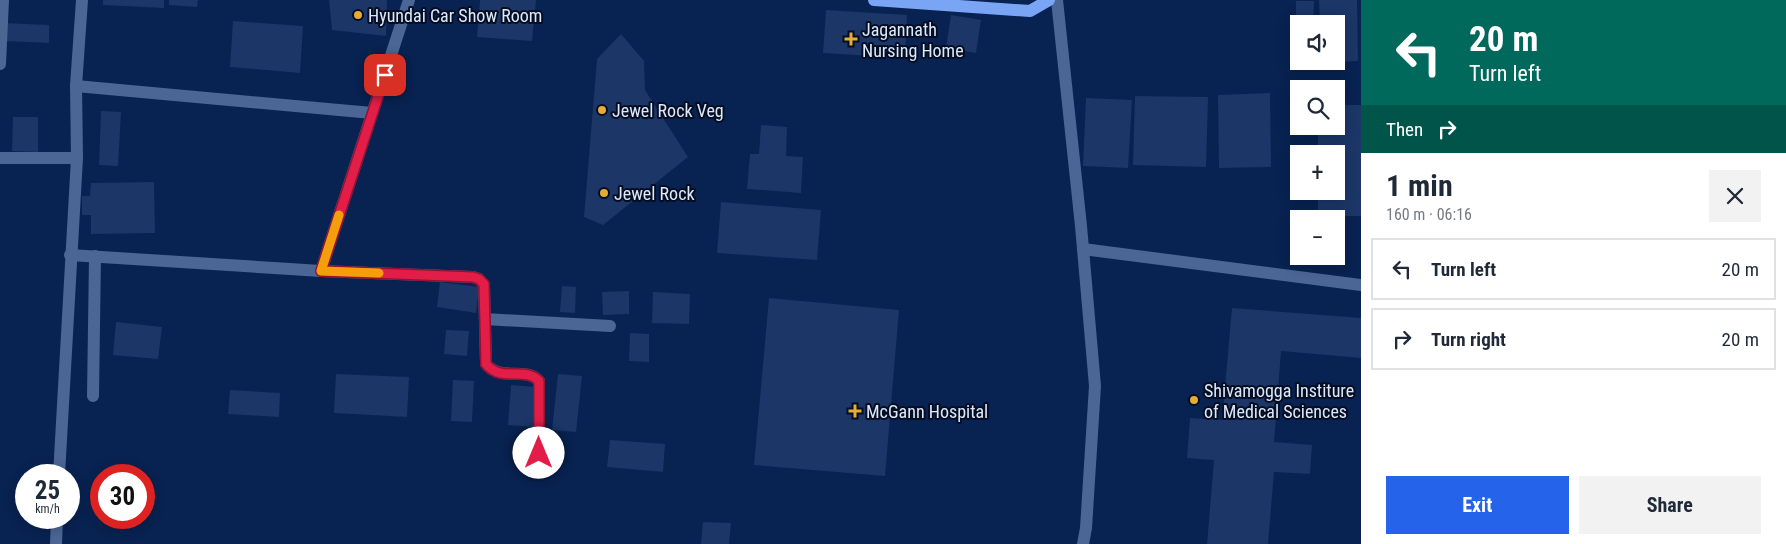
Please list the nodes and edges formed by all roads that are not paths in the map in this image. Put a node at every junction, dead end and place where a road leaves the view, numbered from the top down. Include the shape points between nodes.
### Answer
1 (4, 0) edge
2 (82, 0) edge
3 (409, 0) edge
4 (874, 0) edge
5 (878, 0) edge
6 (1049, 0) edge
7 (1057, 0) edge
8 (987, 4) edge
9 (0, 64) edge
10 (76, 86) junction
11 (372, 113) junction
12 (0, 158) edge
13 (76, 158) junction
14 (1083, 249) junction
15 (70, 254) junction
16 (95, 256) junction
17 (321, 271) junction
18 (1361, 284) edge
19 (486, 319) junction
20 (610, 326) dead end
21 (93, 396) dead end
22 (539, 453) dead end
23 (60, 464) edge
24 (57, 529) edge
25 (56, 544) edge
26 (1083, 544) edge

1 - 9 street
2 - 10 street
3 - 11 street
4 - 5 main road
5 - 8 main road
6 - 8 main road via 1030,11
7 - 14 street
10 - 11 street
10 - 13 street
11 - 17 street
12 - 13 street
13 - 15 street
14 - 18 street
14 - 26 street via 1095,386
15 - 16 street
15 - 23 street
16 - 17 street
16 - 21 street
17 - 19 street via 473,277 484,284
19 - 20 street
19 - 22 street via 486,364 490,370 500,374 533,375 539,381
24 - 25 street

